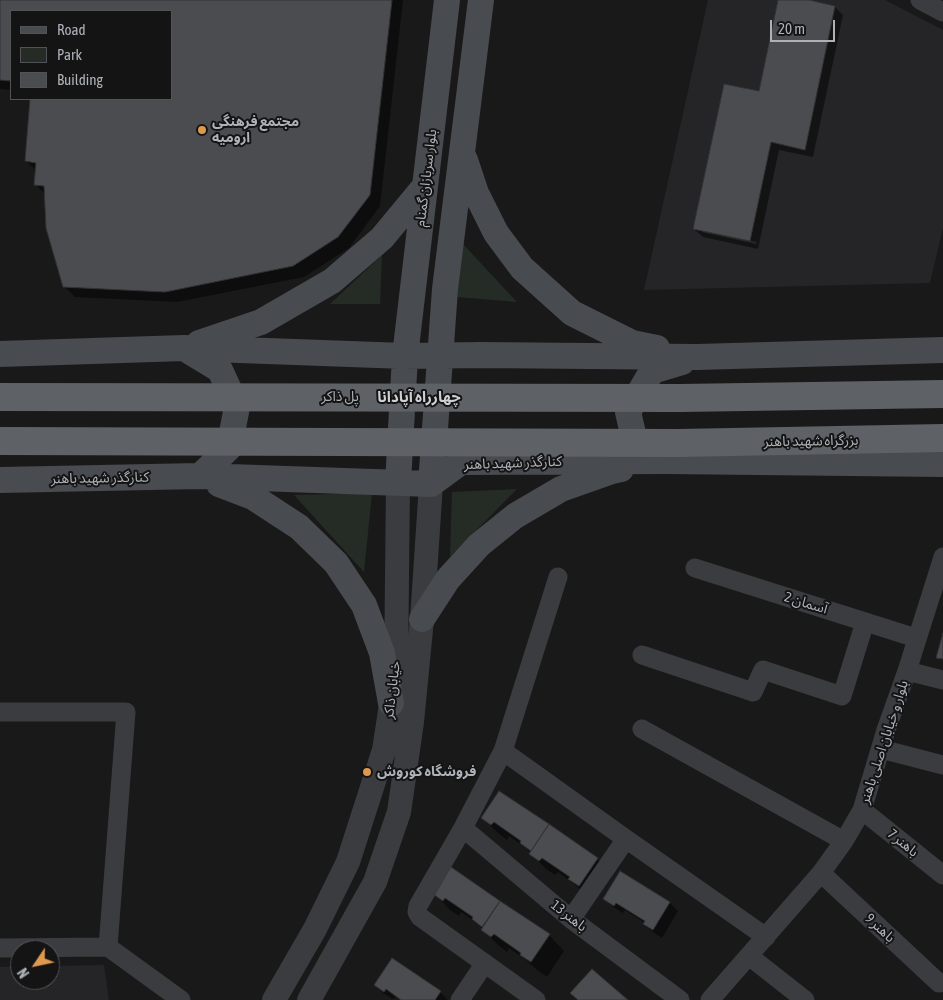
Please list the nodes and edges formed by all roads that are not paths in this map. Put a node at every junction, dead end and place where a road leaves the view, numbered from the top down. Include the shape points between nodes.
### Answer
1 (447, 0) edge
2 (481, 0) edge
3 (920, 0) edge
4 (943, 12) edge
5 (462, 151) junction
6 (425, 186) junction
7 (184, 348) junction
8 (943, 350) edge
9 (0, 354) edge
10 (405, 356) junction
11 (441, 356) junction
12 (697, 357) junction
13 (943, 394) edge
14 (0, 397) edge
15 (943, 438) edge
16 (0, 441) edge
17 (672, 452) junction
18 (943, 464) edge
19 (200, 476) junction
20 (0, 480) edge
21 (398, 483) junction
22 (431, 484) junction
23 (942, 566) edge
24 (695, 568) dead end
25 (558, 576) dead end
26 (422, 619) junction
27 (865, 622) junction
28 (916, 638) junction
29 (642, 655) dead end
30 (907, 671) junction
31 (943, 680) edge
32 (391, 703) junction
33 (0, 712) edge
34 (642, 729) dead end
35 (881, 749) junction
36 (503, 751) junction
37 (943, 765) edge
38 (862, 810) junction
39 (463, 828) junction
40 (626, 839) junction
41 (844, 841) junction
42 (821, 873) junction
43 (943, 875) edge
44 (571, 919) junction
45 (766, 937) junction
46 (108, 947) junction
47 (0, 948) edge
48 (749, 956) junction
49 (486, 963) junction
50 (939, 983) dead end
51 (181, 1000) edge
52 (274, 1000) edge
53 (309, 1000) edge
54 (460, 1000) edge
55 (536, 1000) edge
56 (680, 1000) edge
57 (710, 1000) edge
58 (805, 1000) edge

1 - 6 main road, بلوار سربازان گمنام
2 - 5 main road
3 - 4 street
5 - 11 main road via 445,290
5 - 12 main road via 476,193 496,233 522,268 572,313 632,343
6 - 7 main road via 382,238 332,281 261,322
6 - 10 main road, بلوار سربازان گمنام
7 - 9 main road
7 - 10 main road
7 - 19 main road via 220,370 236,407 229,448
8 - 12 main road
10 - 11 main road
10 - 21 main road, خیابان ذاکر
11 - 12 main road
11 - 22 main road, خیابان ذاکر
12 - 17 main road via 652,371 628,412 639,458
13 - 14 highway, پل ذاکر, bridge via 680,398
15 - 17 highway, بزرگراه شهید باهنر
16 - 17 highway, bridge
17 - 18 main road, کنارگذر شهید باهنر
17 - 22 main road, کنارگذر شهید باهنر via 461,462
17 - 26 main road via 561,489 515,516 479,545 448,579
19 - 20 main road, کنارگذر شهید باهنر
19 - 21 main road, کنارگذر شهید باهنر
19 - 32 main road via 253,497 299,527 336,562 364,605 382,653
21 - 22 main road, کنارگذر شهید باهنر
21 - 32 street, خیابان ذاکر via 396,672
22 - 26 street, خیابان ذاکر
23 - 28 street, بلوار و خیابان اصلی باهنر
24 - 27 street, آسمان 2
25 - 36 street
26 - 53 street, خیابان ذاکر via 399,812 375,882
27 - 28 street, آسمان 2
27 - 29 street via 842,696 763,670 753,692
28 - 30 street, بلوار و خیابان اصلی باهنر
30 - 31 street
30 - 35 street, بلوار و خیابان اصلی باهنر
32 - 52 street, خیابان ذاکر via 384,750 348,862 315,929
33 - 46 street via 126,712
34 - 41 street
35 - 37 street
35 - 38 street, بلوار و خیابان اصلی باهنر
36 - 39 street
36 - 40 street
38 - 41 street, بلوار و خیابان اصلی باهنر
38 - 43 street, باهنر 7
39 - 44 street, باهنر 13
39 - 49 street via 417,912
40 - 44 street
40 - 45 street
41 - 42 street, بلوار و خیابان اصلی باهنر
42 - 45 street, بلوار و خیابان اصلی باهنر
42 - 50 street, باهنر 9
44 - 56 street, باهنر 13
45 - 48 street, بلوار و خیابان اصلی باهنر
46 - 47 street
46 - 51 street
48 - 57 street, بلوار و خیابان اصلی باهنر
48 - 58 street
49 - 54 street
49 - 55 street

